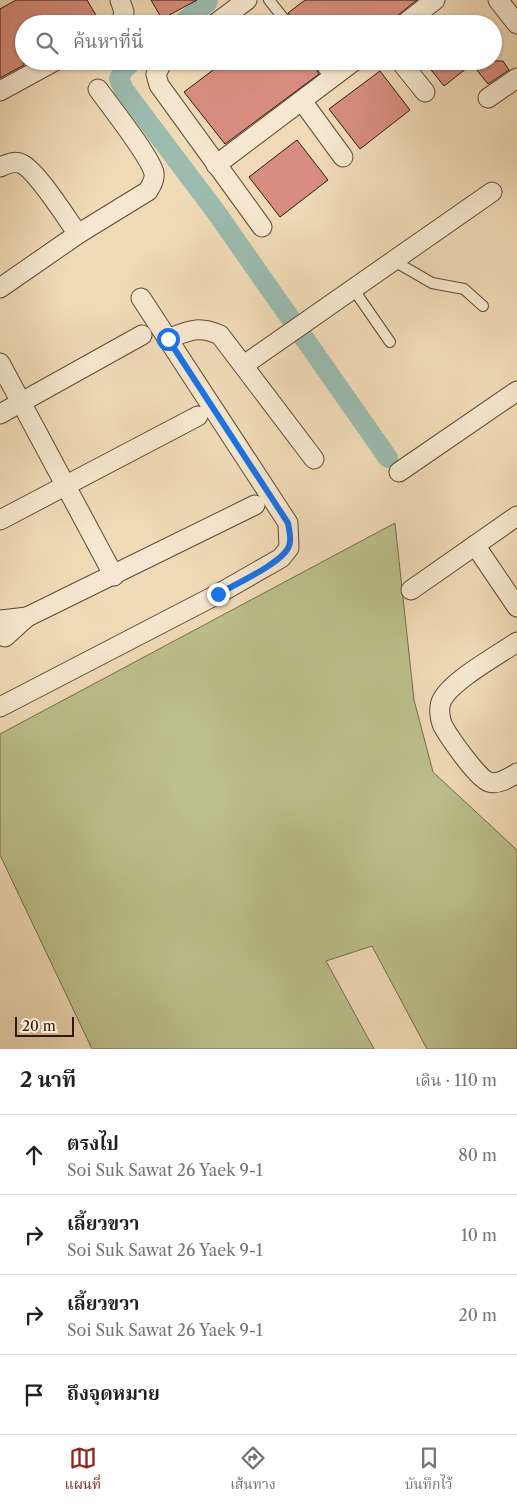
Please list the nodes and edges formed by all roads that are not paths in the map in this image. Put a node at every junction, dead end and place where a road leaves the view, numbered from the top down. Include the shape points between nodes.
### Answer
1 (120, 0) edge
2 (248, 0) edge
3 (269, 0) edge
4 (435, 0) edge
5 (498, 0) edge
6 (123, 15) edge
7 (227, 15) edge
8 (281, 15) edge
9 (416, 15) edge
10 (517, 24) edge
11 (38, 70) edge
12 (158, 70) edge
13 (324, 70) edge
14 (342, 70) edge
15 (407, 70) edge
16 (517, 78) edge
17 (331, 79) junction
18 (98, 89) dead end
19 (0, 91) edge
20 (425, 92) dead end
21 (488, 98) dead end
22 (302, 101) junction
23 (342, 157) dead end
24 (216, 165) junction
25 (0, 167) edge
26 (492, 192) dead end
27 (262, 227) dead end
28 (78, 234) junction
29 (394, 260) junction
30 (0, 288) edge
31 (354, 290) junction
32 (141, 298) dead end
33 (483, 306) dead end
34 (142, 335) dead end
35 (168, 339) junction
36 (390, 342) dead end
37 (0, 363) edge
38 (244, 365) junction
39 (517, 391) edge
40 (21, 403) junction
41 (0, 414) edge
42 (198, 416) dead end
43 (314, 459) dead end
44 (399, 472) dead end
45 (65, 486) junction
46 (255, 505) dead end
47 (517, 516) edge
48 (0, 520) edge
49 (474, 546) junction
50 (114, 576) junction
51 (412, 590) dead end
52 (517, 607) edge
53 (2, 629) edge
54 (517, 642) edge
55 (0, 707) edge
56 (517, 773) edge

1 - 6 street
2 - 7 street
3 - 8 lane
4 - 9 street
5 - 10 street
11 - 19 street
12 - 24 street via 159,86
13 - 17 lane
14 - 17 street
15 - 20 street
16 - 21 street
17 - 22 street
18 - 28 street via 154,174 148,191
22 - 23 street
22 - 24 street
24 - 27 street
25 - 28 street via 10,162 22,164
26 - 29 street
28 - 30 street
29 - 31 street
29 - 33 lane via 432,283 464,289
31 - 36 lane
31 - 38 street
32 - 35 street
34 - 40 street
35 - 38 street via 194,329 206,329 220,335
35 - 55 street via 288,523 289,548 280,558 218,594
37 - 40 street
38 - 43 street
39 - 44 street
40 - 41 street
40 - 45 street
42 - 45 street
45 - 48 street
45 - 50 street
46 - 50 street
47 - 49 street
49 - 51 street
49 - 52 street
50 - 53 street
54 - 56 street via 450,688 441,702 440,712 442,725 480,777 489,782 499,782

